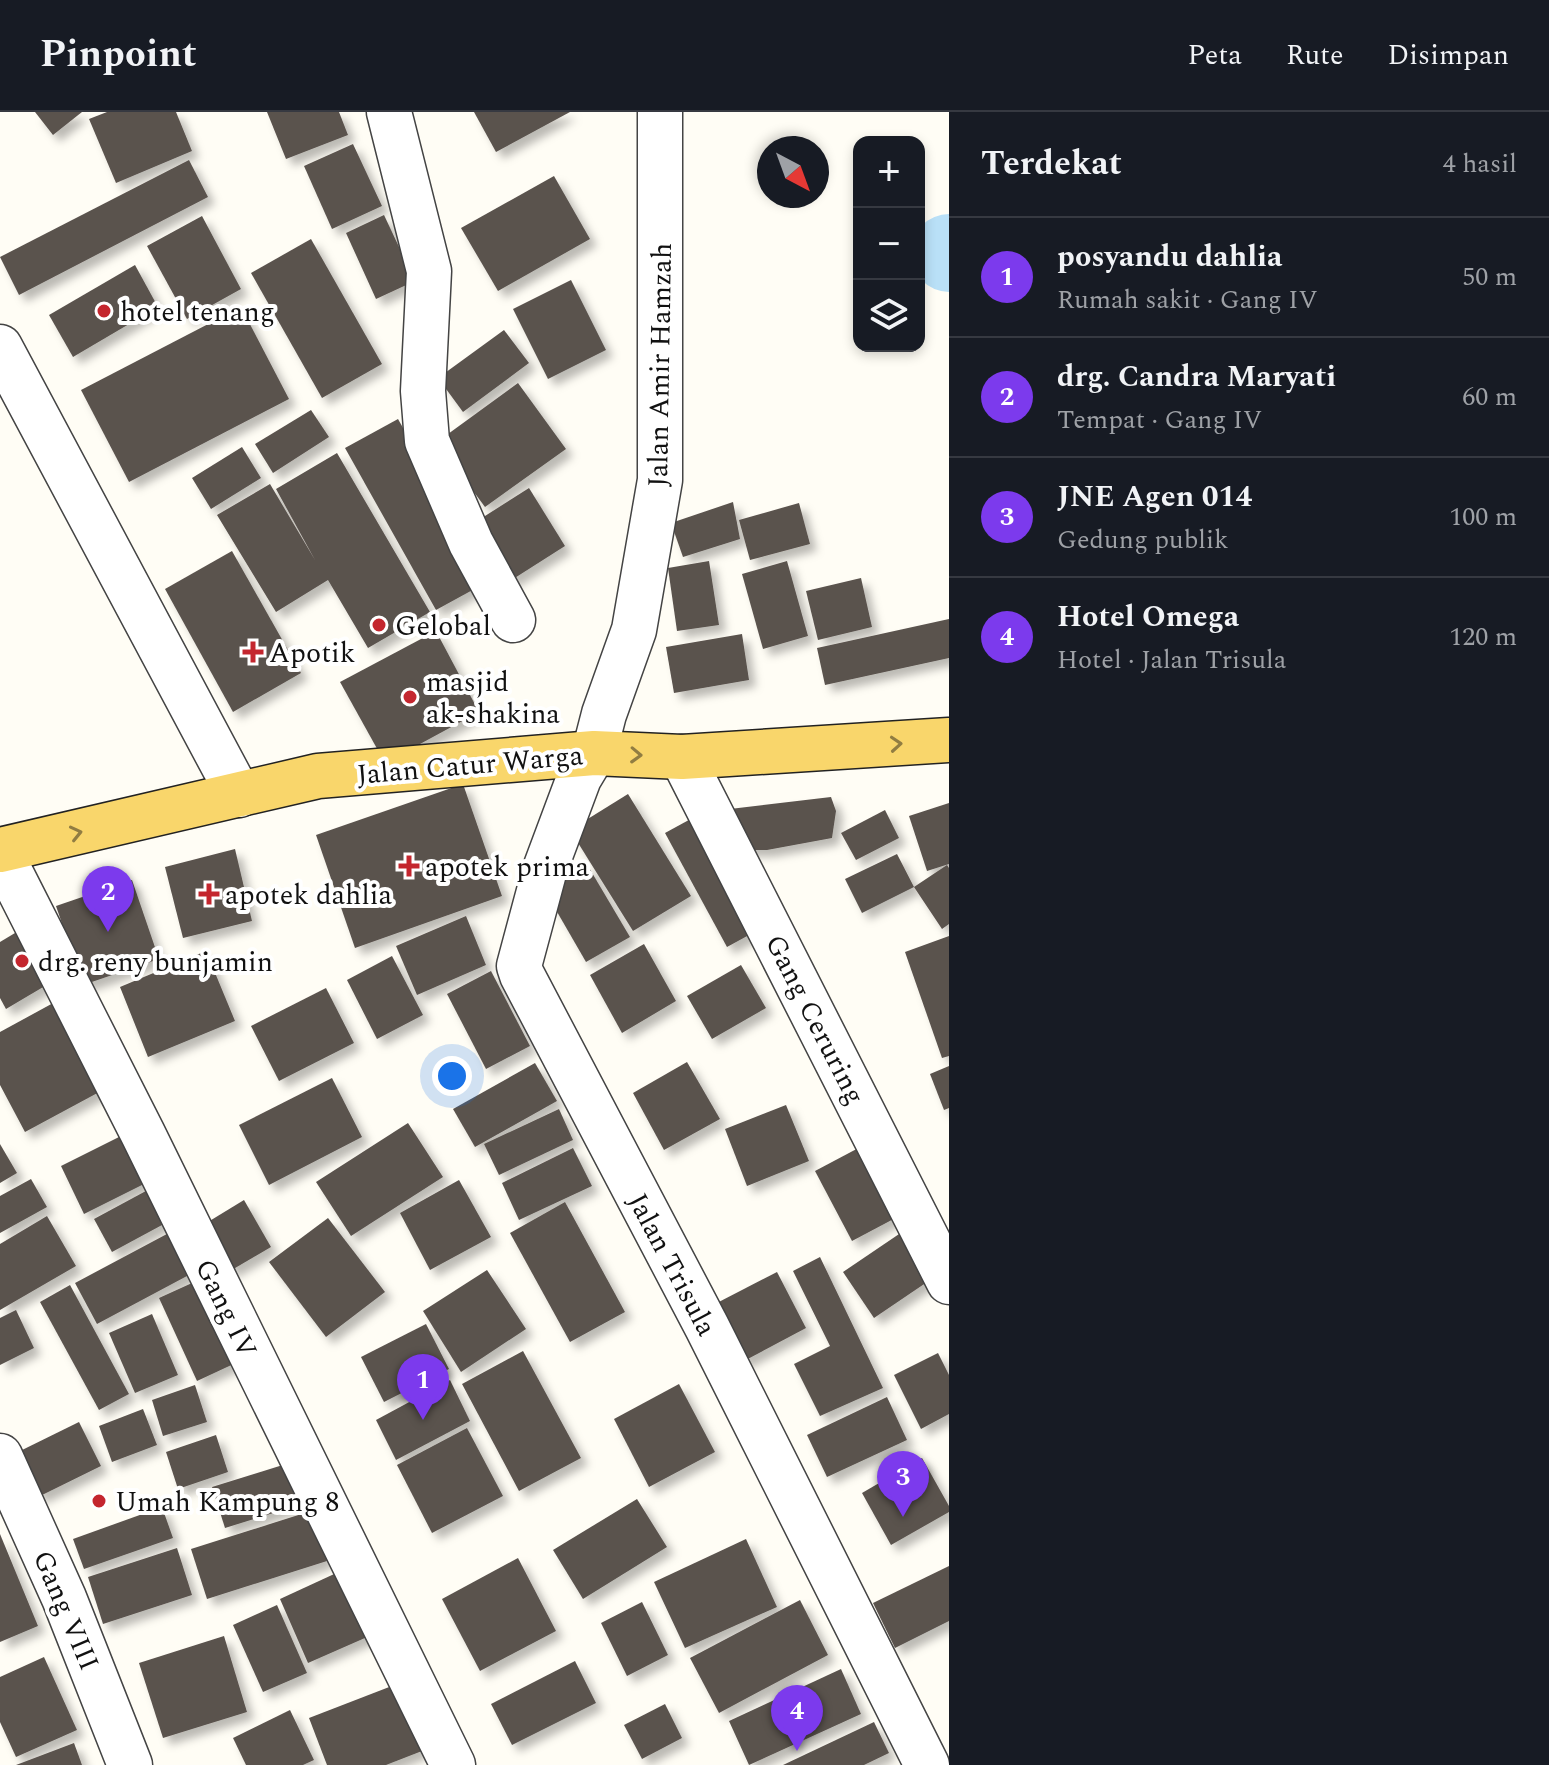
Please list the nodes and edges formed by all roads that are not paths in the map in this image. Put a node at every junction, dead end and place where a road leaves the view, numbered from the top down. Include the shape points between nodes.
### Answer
1 (389, 112) edge
2 (660, 112) edge
3 (0, 347) edge
4 (513, 620) dead end
5 (949, 740) edge
6 (594, 753) junction
7 (682, 757) junction
8 (239, 795) junction
9 (0, 851) edge
10 (949, 1282) edge
11 (0, 1456) edge
12 (130, 1765) edge
13 (453, 1765) edge
14 (927, 1765) edge

1 - 4 street via 429,271 423,391 427,441 471,543
2 - 6 street, Jalan Amir Hamzah via 660,480 634,630
3 - 8 street
7 -> 5 main road, Jalan Catur Warga
6 -> 7 main road, Jalan Catur Warga
6 - 8 main road, Jalan Catur Warga via 318,776
6 - 14 street, Jalan Trisula via 579,778 545,869 520,961 522,975 707,1327
7 - 10 street, Gang Ceruring
9 -> 8 main road, Jalan Catur Warga
9 - 13 street, Gang IV
11 - 12 street, Gang VIII

